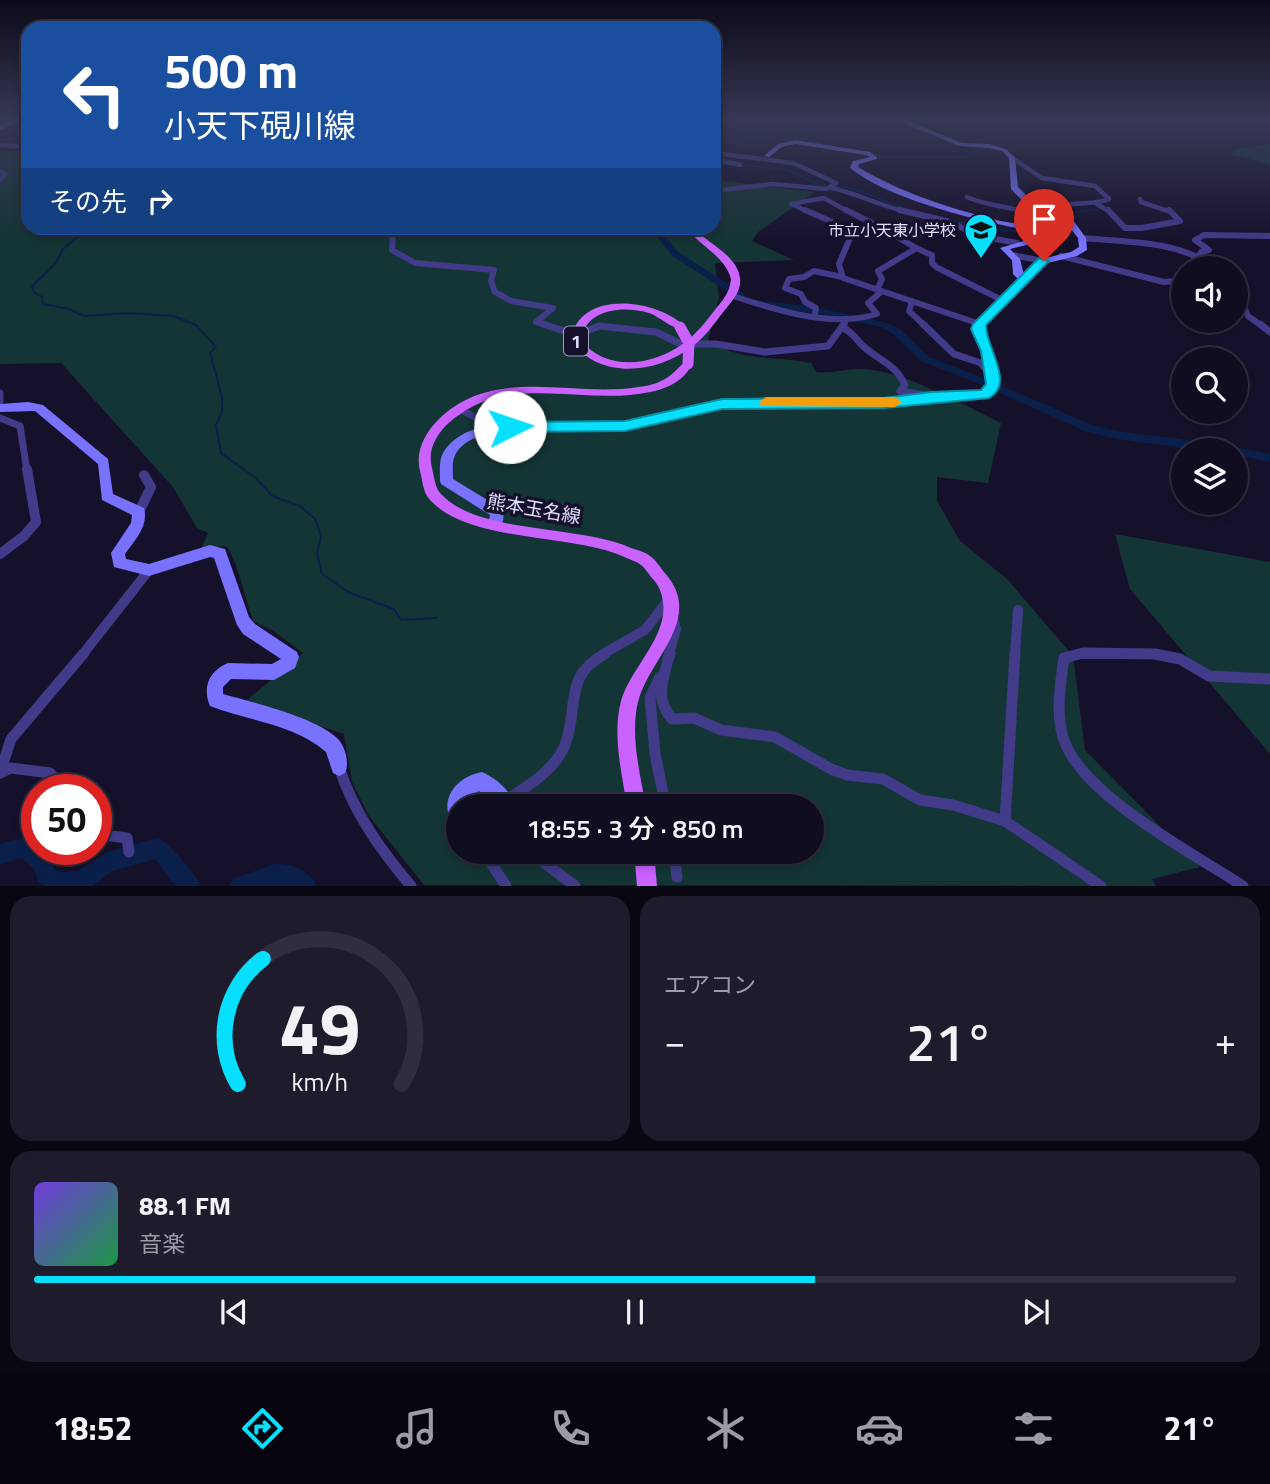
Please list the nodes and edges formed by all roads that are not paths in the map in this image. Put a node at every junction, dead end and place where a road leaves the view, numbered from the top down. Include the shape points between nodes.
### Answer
1 (724, 161) edge
2 (791, 161) edge
3 (862, 161) edge
4 (1012, 161) edge
5 (1017, 161) edge
6 (740, 165) dead end
7 (0, 171) edge
8 (0, 180) edge
9 (832, 187) junction
10 (721, 190) edge
11 (967, 197) dead end
12 (824, 198) junction
13 (1140, 199) dead end
14 (1097, 204) junction
15 (1044, 213) junction
16 (870, 222) junction
17 (853, 231) junction
18 (393, 235) edge
19 (697, 235) edge
20 (1270, 236) edge
21 (1082, 238) junction
22 (1017, 243) junction
23 (915, 249) junction
24 (1012, 256) junction
25 (1061, 256) junction
26 (1195, 256) edge
27 (1199, 256) edge
28 (1044, 261) junction
29 (842, 277) junction
30 (1024, 280) junction
31 (1171, 281) edge
32 (879, 291) junction
33 (734, 294) junction
34 (1004, 301) junction
35 (912, 302) junction
36 (816, 312) junction
37 (1248, 316) edge
38 (846, 319) junction
39 (980, 324) junction
40 (680, 327) joint
41 (843, 328) junction
42 (1270, 332) edge
43 (570, 333) dead end
44 (582, 333) dead end
45 (690, 344) junction
46 (985, 363) junction
47 (0, 393) edge
48 (924, 395) dead end
49 (0, 401) edge
50 (0, 408) edge
51 (460, 409) junction
52 (0, 418) edge
53 (530, 425) junction
54 (144, 475) dead end
55 (139, 512) junction
56 (495, 524) junction
57 (0, 554) edge
58 (149, 570) junction
59 (670, 598) junction
60 (1018, 610) dead end
61 (669, 656) junction
62 (1270, 679) edge
63 (5, 739) edge
64 (339, 767) joint
65 (0, 773) edge
66 (51, 774) edge
67 (460, 794) edge
68 (495, 794) edge
69 (518, 794) edge
70 (636, 794) edge
71 (663, 794) edge
72 (1005, 821) junction
73 (112, 836) edge
74 (129, 852) dead end
75 (492, 864) edge
76 (546, 864) edge
77 (645, 864) edge
78 (675, 864) edge
79 (677, 877) dead end
80 (411, 886) edge
81 (506, 886) edge
82 (575, 886) edge
83 (647, 886) edge
84 (1101, 886) edge
85 (1243, 886) edge

1 - 6 street
2 - 9 street via 807,165 834,182
3 - 22 main road via 854,168 919,200 1000,223 1036,228 1045,235
4 - 15 main road via 1014,187
5 - 14 street via 1042,178 1095,186 1109,200
7 - 8 street via 5,174
9 - 10 street via 764,184
9 - 12 street
9 - 22 street via 878,205 947,221 980,236
11 - 15 street via 987,206
12 - 16 street
12 - 17 street via 791,204
13 - 14 street via 1168,209 1180,221 1125,228
14 - 15 street via 1059,205
15 - 21 main road via 1066,219
16 - 17 street
16 - 23 street via 900,235
17 - 29 street via 838,264
18 - 43 street via 392,250 414,264 471,264 494,270 495,292 511,301 551,306 536,323
19 - 33 main road via 734,272
20 - 27 street via 1204,235 1195,240 1209,250
21 - 25 main road via 1084,248
21 - 26 street via 1167,247
22 - 24 main road via 1004,247
23 - 32 street via 878,271 882,279
23 - 34 street via 932,255 936,267
24 - 28 street
24 - 30 main road
25 - 28 main road
25 - 31 street
28 - 30 main road
29 - 32 street
29 - 36 street via 814,271 789,279 785,288 801,294
30 - 34 main road
32 - 35 street
32 - 38 street via 869,302 877,314 865,320
33 - 36 street via 778,312
33 - 45 main road, 熊本玉名線 / 1
34 - 39 main road
35 - 39 street
35 - 46 street via 912,315 951,352
36 - 38 street
37 - 42 street
38 - 41 street
39 - 46 main road
40 - 45 main road, 熊本玉名線 / 1 via 649,309 615,307 586,317 578,326 576,341 587,355 620,365 659,360
40 - 51 main road, 熊本玉名線 / 1, bridge via 689,343 688,364 677,378 655,388 624,392 524,389 490,395
41 - 45 street via 828,346 818,349 765,352
41 - 48 street via 899,371 905,385 900,391
44 - 45 street via 599,326 656,332
46 - 53 main road via 992,382 983,395 884,403 722,404 615,427
47 - 49 street
50 - 55 main road via 39,408 61,423 104,462 107,497
51 - 53 street via 480,420
51 - 56 main road, 熊本玉名線 / 1 via 431,437 424,473 438,500 460,516
52 - 57 street via 20,426 36,512 32,528
53 - 56 main road via 473,433 459,440 447,457 446,481 497,513
54 - 55 street via 151,486
55 - 58 main road via 138,524 118,553 119,563
56 - 59 main road, 熊本玉名線 / 1 via 623,550 657,571
58 - 63 street via 55,688
58 - 64 main road via 210,551 220,554 242,620 290,657 289,663 274,672 228,671 214,684 216,700 324,738 334,747
59 - 61 street via 676,629
59 - 69 street via 644,631 595,658 580,674 571,695 566,744
59 - 70 main road via 666,638 630,702
60 - 72 street
61 - 71 street via 650,698
61 - 72 street via 659,698 660,707 672,719 694,718 722,730 775,737 847,775 883,779 920,800
62 - 85 street via 1209,676 1168,655 1083,653 1064,659 1060,682 1065,743 1083,771 1146,822
63 - 65 street
64 - 80 street via 354,812
65 - 66 street via 10,768
67 - 68 main road via 467,785 482,781
72 - 84 street
73 - 74 street via 127,838
75 - 81 street
76 - 82 street
77 - 83 main road
78 - 79 street

